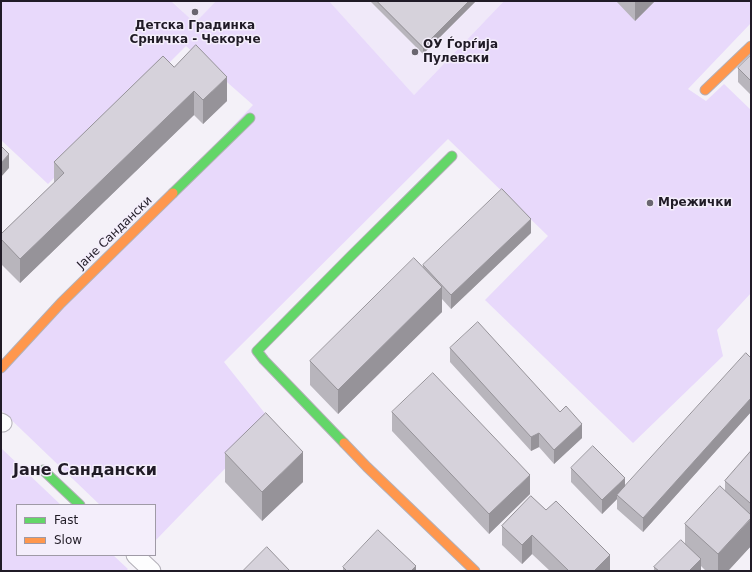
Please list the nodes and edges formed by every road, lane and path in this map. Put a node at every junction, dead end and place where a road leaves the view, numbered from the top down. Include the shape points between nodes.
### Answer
1 (751, 46) edge
2 (705, 90) dead end
3 (250, 118) dead end
4 (452, 156) dead end
5 (1, 368) edge
6 (43, 470) dead end
7 (79, 504) edge
8 (136, 556) edge
9 (152, 571) edge
10 (474, 571) edge

1 - 2 street
3 - 5 street, Јане Сандански via 61,303
4 - 10 street via 257,351 367,467
6 - 7 street
8 - 9 street

